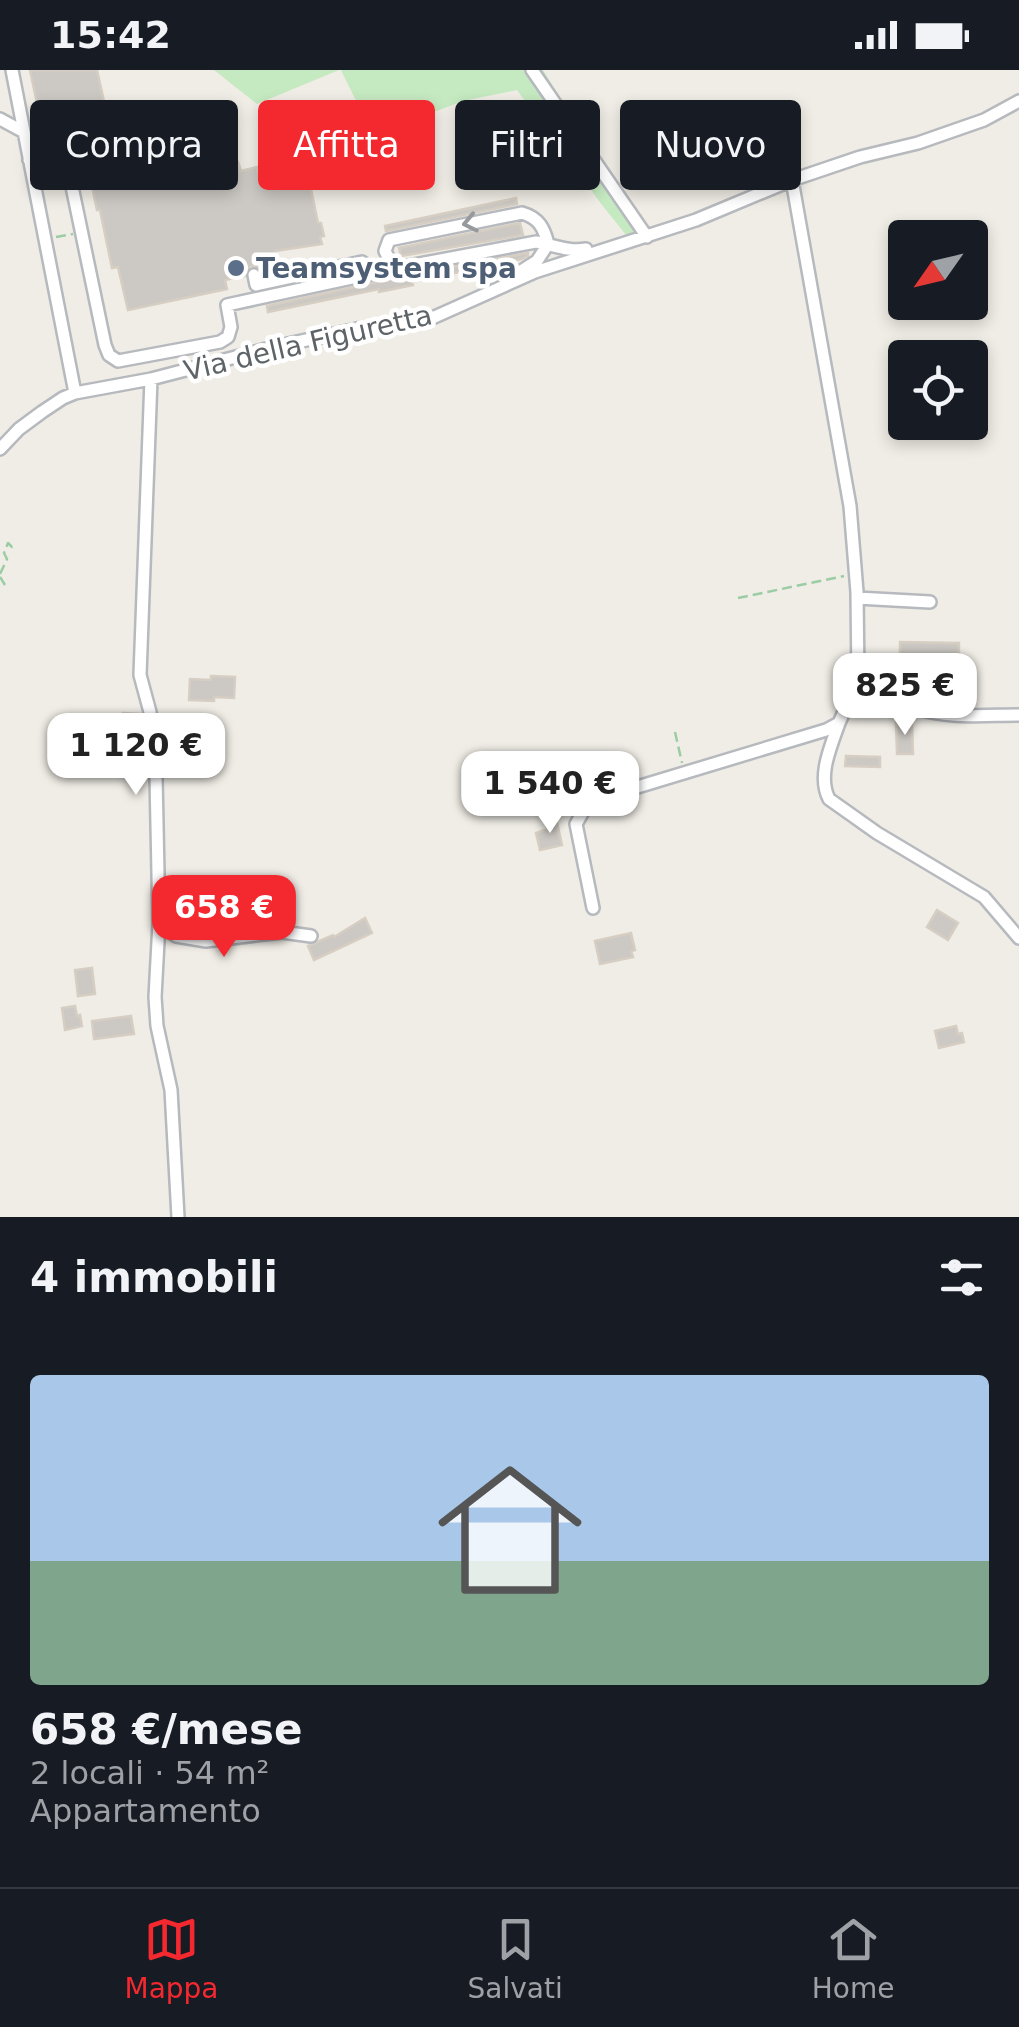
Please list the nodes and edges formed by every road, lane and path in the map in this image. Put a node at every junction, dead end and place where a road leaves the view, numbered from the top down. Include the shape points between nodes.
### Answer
1 (12, 70) edge
2 (532, 70) edge
3 (1019, 102) edge
4 (0, 119) edge
5 (24, 132) junction
6 (29, 160) joint
7 (801, 177) edge
8 (73, 190) edge
9 (768, 190) edge
10 (794, 190) edge
11 (82, 232) junction
12 (647, 237) junction
13 (45, 240) junction
14 (548, 244) junction
15 (607, 248) junction
16 (403, 267) junction
17 (376, 272) junction
18 (254, 274) dead end
19 (463, 304) junction
20 (151, 379) junction
21 (75, 393) junction
22 (0, 448) edge
23 (16, 544) dead end
24 (856, 574) junction
25 (0, 575) edge
26 (5, 585) dead end
27 (738, 598) dead end
28 (857, 598) junction
29 (930, 602) dead end
30 (858, 680) junction
31 (1019, 714) edge
32 (839, 723) junction
33 (674, 732) dead end
34 (684, 774) junction
35 (593, 908) dead end
36 (159, 922) junction
37 (311, 936) dead end
38 (1019, 938) edge
39 (178, 1217) edge

1 - 5 street
2 - 12 street
3 - 7 street, Via della Figuretta via 951,132
4 - 5 street
5 - 6 street
6 - 13 street
8 - 11 street
9 - 12 street, Via della Figuretta
10 - 24 street
11 - 13 path
11 - 17 street via 106,345 118,361 220,342 231,326 226,306
12 - 15 street, Via della Figuretta
13 - 21 street
14 - 15 street via 572,251
14 - 16 street
14 -> 16 street via 534,216 522,212 390,240 390,263
14 - 19 street via 538,261
15 - 19 street, Via della Figuretta
16 - 17 street
17 - 18 street via 362,262 256,284
19 - 20 street, Via della Figuretta via 430,319 357,329
20 - 21 street, Via della Figuretta
20 - 36 street via 140,674 156,776
21 - 22 street, Via della Figuretta
23 - 25 path via 5,548
24 - 27 path
24 - 28 street
25 - 26 path
28 - 29 street
28 - 30 street
30 - 31 street via 928,711
30 - 32 street
32 - 34 street
32 - 38 street via 825,770 829,799 984,898
33 - 34 path
34 - 35 street via 584,808 576,824
36 - 37 street via 176,936 206,941 282,932
36 - 39 street via 155,997 171,1090

